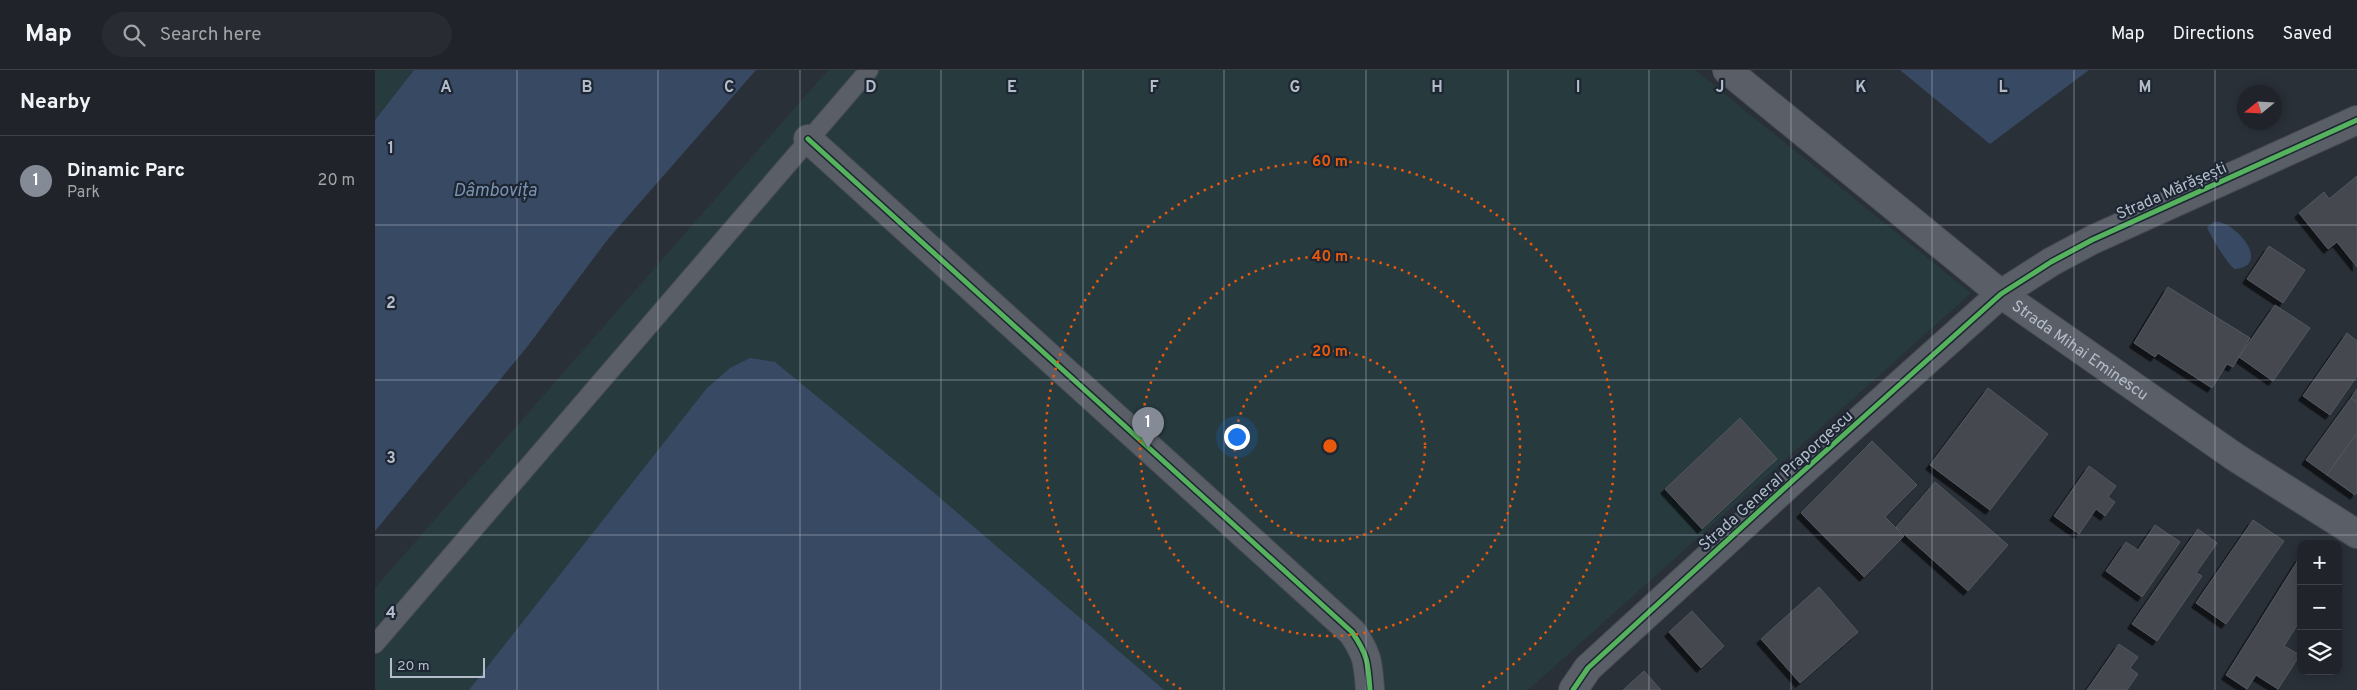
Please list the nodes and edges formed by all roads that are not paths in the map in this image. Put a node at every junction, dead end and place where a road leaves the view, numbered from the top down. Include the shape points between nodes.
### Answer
1 (869, 70) edge
2 (1727, 70) edge
3 (2357, 120) edge
4 (808, 139) junction
5 (2001, 294) junction
6 (2357, 534) edge
7 (375, 644) edge
8 (1370, 690) edge
9 (1573, 690) edge

1 - 4 lane
2 - 5 street, Strada Mihai Eminescu
3 - 5 street, Strada Mărășești via 2092,240
4 - 7 lane
4 - 8 street via 1352,632 1365,651
5 - 6 street, Strada Mihai Eminescu via 2235,457
5 - 9 street, Strada General Praporgescu via 1588,668

